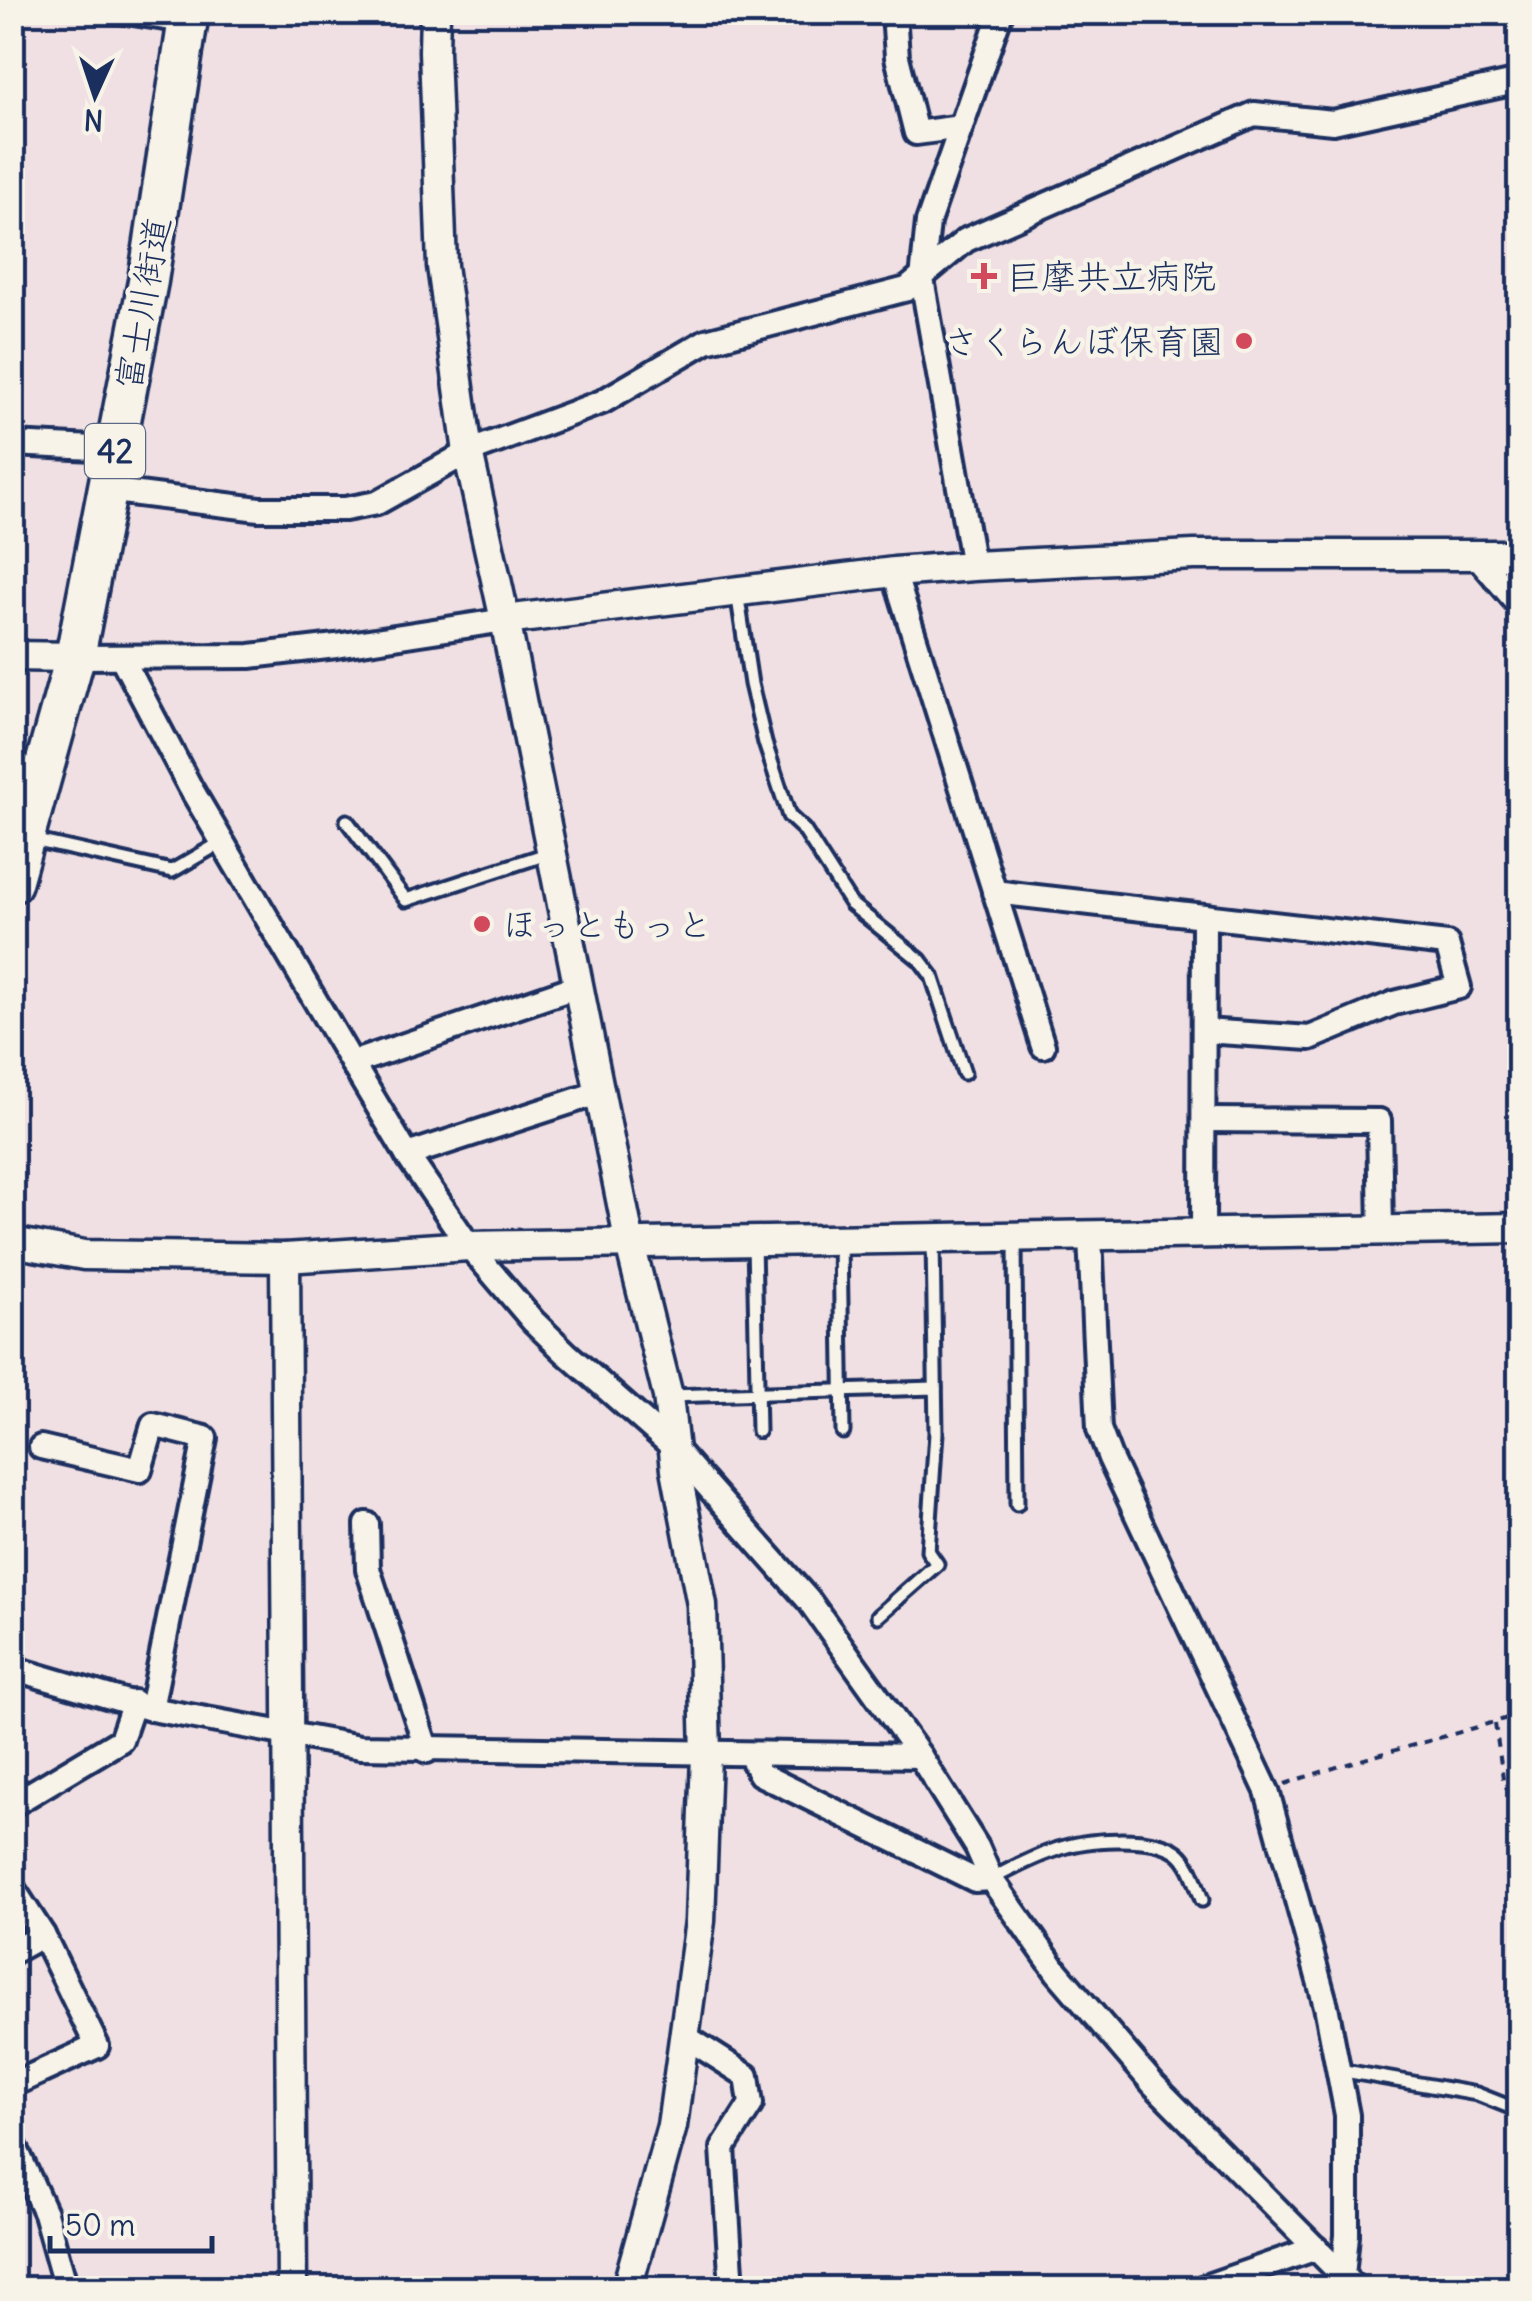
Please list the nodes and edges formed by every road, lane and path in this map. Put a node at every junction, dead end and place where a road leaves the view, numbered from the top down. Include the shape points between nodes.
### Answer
1 (92, 12) edge
2 (436, 12) edge
3 (894, 12) edge
4 (1001, 12) edge
5 (188, 20) edge
6 (1520, 80) edge
7 (961, 126) junction
8 (922, 279) junction
9 (12, 444) edge
10 (115, 449) junction
11 (468, 452) junction
12 (106, 490) junction
13 (1476, 555) junction
14 (1520, 555) edge
15 (973, 566) junction
16 (894, 572) junction
17 (736, 592) junction
18 (1520, 606) edge
19 (506, 620) junction
20 (12, 656) edge
21 (75, 657) junction
22 (122, 658) junction
23 (346, 821) dead end
24 (24, 838) junction
25 (222, 842) junction
26 (550, 854) junction
27 (12, 884) edge
28 (994, 892) junction
29 (1204, 916) junction
30 (578, 986) junction
31 (1204, 1031) junction
32 (1043, 1046) dead end
33 (352, 1063) junction
34 (964, 1073) dead end
35 (601, 1092) junction
36 (1204, 1120) junction
37 (407, 1155) junction
38 (1520, 1228) edge
39 (1381, 1231) junction
40 (1204, 1235) junction
41 (1090, 1237) junction
42 (1015, 1238) junction
43 (933, 1240) junction
44 (840, 1241) junction
45 (12, 1242) edge
46 (754, 1242) junction
47 (630, 1244) junction
48 (469, 1246) junction
49 (285, 1258) junction
50 (935, 1388) junction
51 (842, 1390) junction
52 (757, 1393) junction
53 (668, 1396) junction
54 (758, 1430) dead end
55 (843, 1432) dead end
56 (41, 1447) dead end
57 (673, 1447) junction
58 (1017, 1504) dead end
59 (367, 1524) dead end
60 (878, 1616) dead end
61 (12, 1668) edge
62 (143, 1706) junction
63 (1520, 1714) edge
64 (1495, 1724) junction
65 (290, 1736) junction
66 (427, 1751) junction
67 (706, 1754) junction
68 (750, 1755) junction
69 (920, 1756) junction
70 (1267, 1791) junction
71 (1520, 1802) edge
72 (12, 1805) edge
73 (991, 1878) junction
74 (12, 1887) edge
75 (1202, 1900) dead end
76 (43, 1934) junction
77 (12, 1952) edge
78 (686, 2038) junction
79 (1338, 2070) junction
80 (12, 2086) edge
81 (1520, 2111) edge
82 (12, 2140) edge
83 (1316, 2248) junction
84 (1349, 2282) edge
85 (66, 2288) edge
86 (292, 2288) edge
87 (627, 2288) edge
88 (732, 2288) edge
89 (1202, 2288) edge

1 - 5 lane
2 - 11 street via 442,266
3 - 7 street via 897,58 916,133
4 - 7 street
5 - 10 main road, 富士川街道 / 42
6 - 8 street via 1333,122 1254,114 966,240
7 - 8 street via 928,222
8 - 11 street via 907,289 706,341 602,402
8 - 15 street
9 - 10 street
10 - 12 main road, 富士川街道 / 42
11 - 12 street via 377,504 345,510 259,509
11 - 19 street
12 - 21 main road, 富士川街道 / 42
13 - 14 street
13 - 15 street via 1194,554
13 - 18 street
15 - 16 street
16 - 17 street
16 - 28 street
17 - 19 street
17 - 34 lane via 761,728 789,816 851,904 932,976
19 - 22 street via 250,656
19 - 26 street
20 - 21 street
21 - 22 street
21 - 24 main road, 富士川街道 / 42
22 - 25 street
23 - 26 lane via 406,900
24 - 25 lane via 172,871
24 - 27 main road, 富士川街道 / 42
25 - 33 street
26 - 30 street
28 - 29 street
28 - 32 street
29 - 31 street
29 - 31 street via 1446,944 1459,987 1394,1003 1310,1038
30 - 33 street
30 - 35 street
31 - 36 street
33 - 37 street
35 - 37 street
35 - 47 street
36 - 39 street via 1380,1121
36 - 40 street
37 - 48 street
38 - 39 street
39 - 40 street
40 - 41 street
41 - 42 street
41 - 70 street via 1100,1429
42 - 43 street
42 - 58 lane
43 - 44 street
43 - 50 lane
44 - 46 street
44 - 51 lane
45 - 49 street via 84,1255
46 - 47 street
46 - 52 lane
47 - 48 street
47 - 53 street
48 - 49 street
48 - 57 street via 566,1353
49 - 65 street
50 - 51 lane
50 - 60 lane via 928,1551 937,1564
51 - 52 lane
51 - 55 lane
52 - 53 lane
52 - 54 lane
53 - 57 street
56 - 62 street via 140,1470 152,1425 205,1438
57 - 67 street via 702,1605
57 - 69 street via 810,1602
59 - 66 street via 368,1568
61 - 62 street
62 - 65 street
62 - 72 street via 120,1740
63 - 64 path
64 - 70 path
64 - 71 path via 1504,1785
65 - 66 street
65 - 86 street
66 - 67 street
67 - 68 street
67 - 78 street via 700,1921
68 - 69 street
68 - 73 street via 760,1774 975,1880
69 - 73 street
70 - 79 street
73 - 75 lane via 1058,1848 1110,1840 1158,1843 1178,1853
73 - 83 street via 1057,1972 1154,2085
74 - 76 street
76 - 77 street
76 - 80 street via 96,2046
78 - 87 street via 672,2126
78 - 88 street via 748,2076 751,2104 723,2148
79 - 81 lane via 1477,2094
79 - 84 street via 1347,2115
82 - 85 street via 45,2213
83 - 84 street
83 - 89 street

